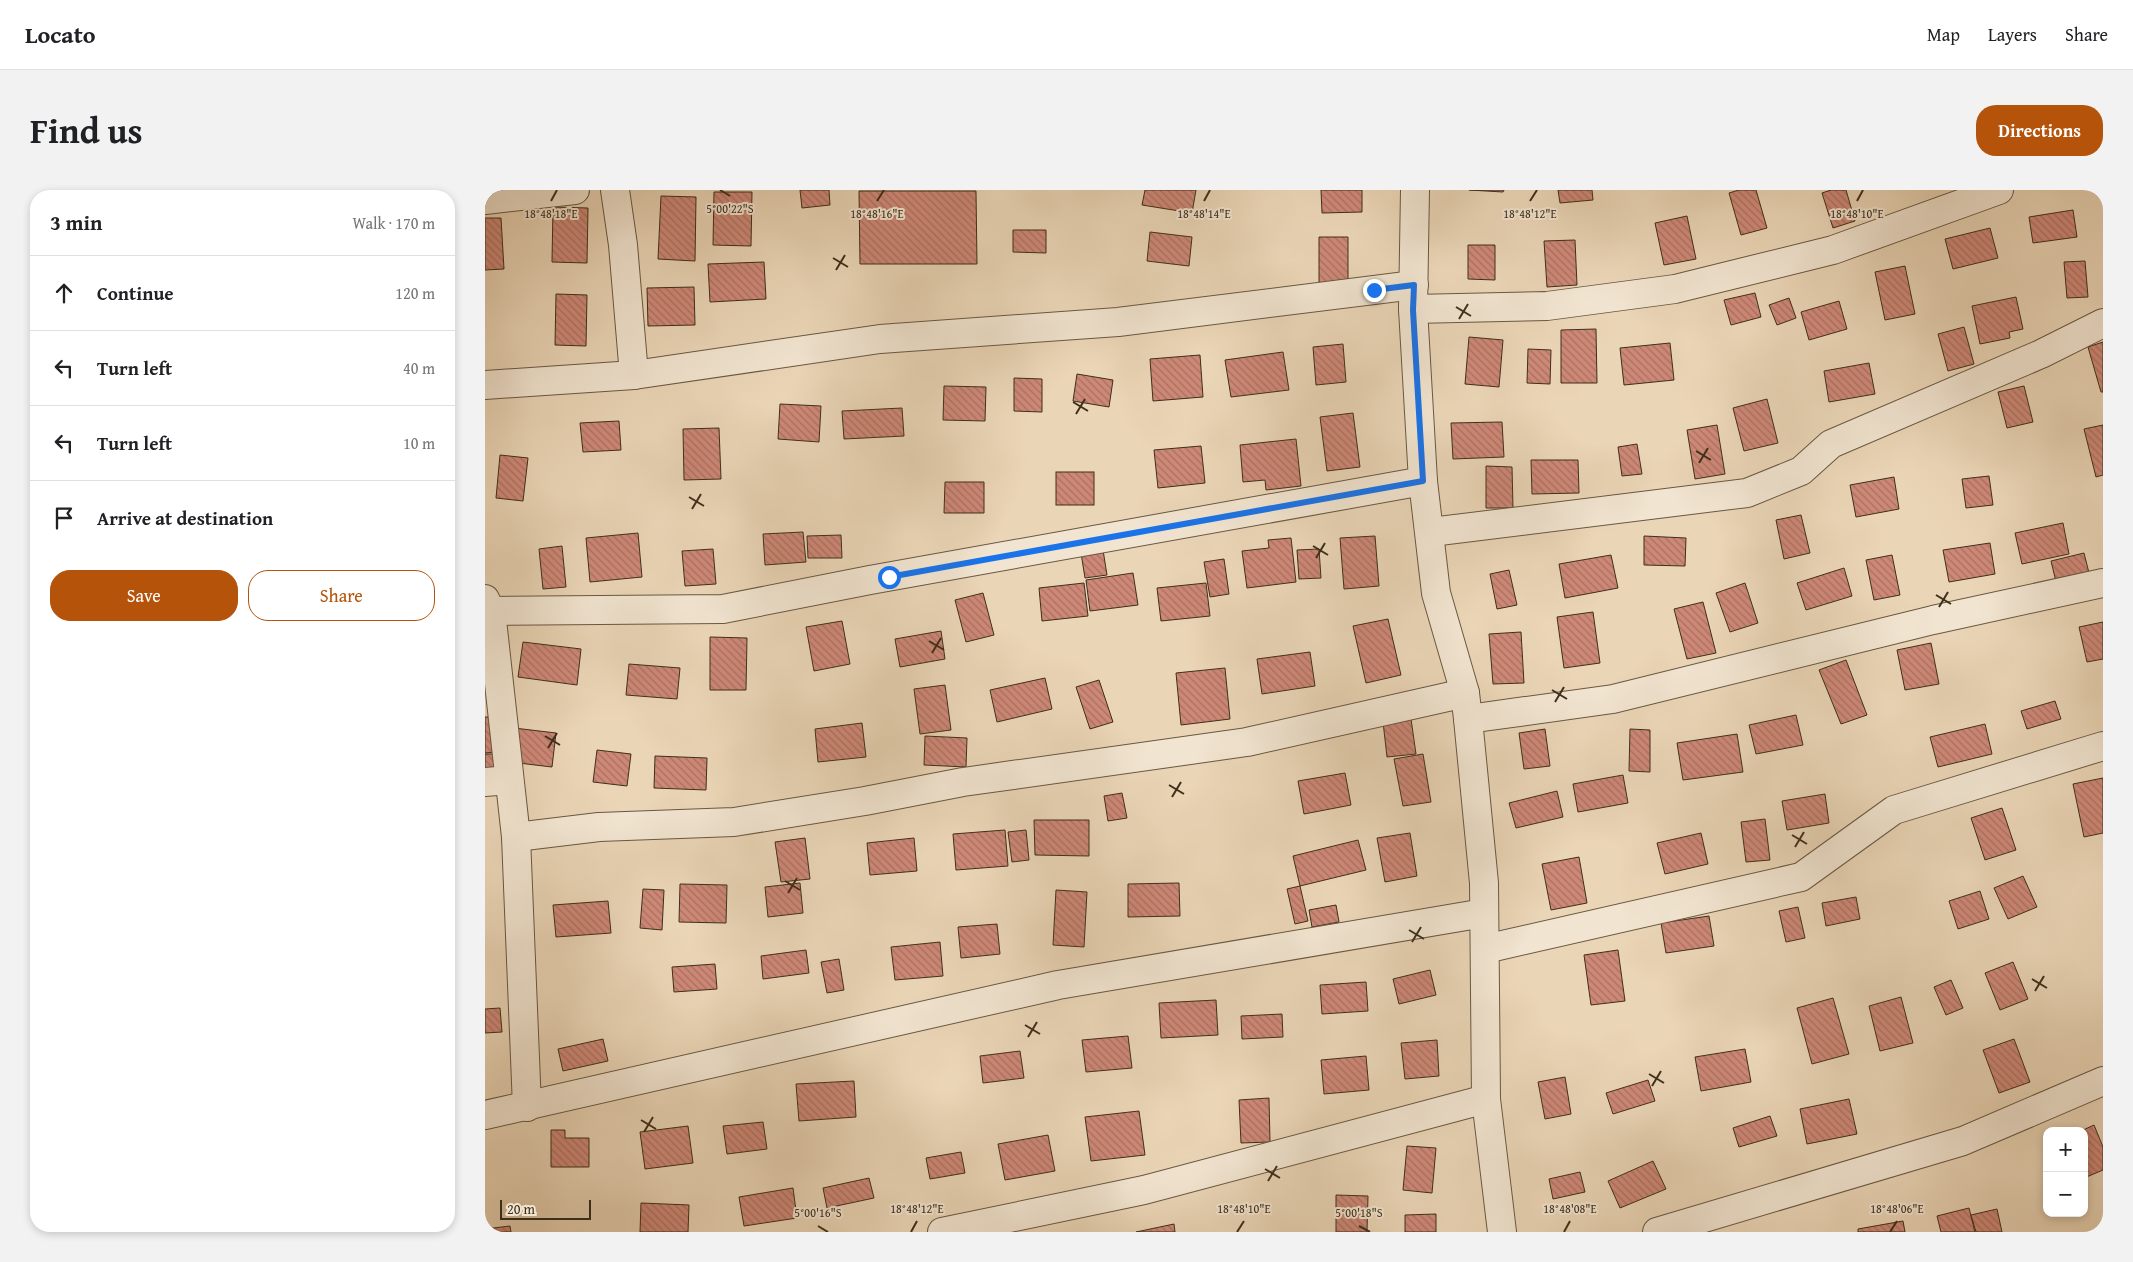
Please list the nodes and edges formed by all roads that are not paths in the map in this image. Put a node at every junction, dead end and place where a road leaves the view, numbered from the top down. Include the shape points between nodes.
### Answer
1 (575, 190) edge
2 (615, 190) edge
3 (1415, 190) edge
4 (1999, 190) edge
5 (485, 200) edge
6 (1413, 297) junction
7 (2103, 323) edge
8 (634, 375) junction
9 (485, 385) edge
10 (1423, 481) junction
11 (1431, 532) junction
12 (2103, 583) edge
13 (488, 605) edge
14 (1466, 706) junction
15 (2103, 746) edge
16 (497, 781) edge
17 (516, 837) junction
18 (1484, 913) junction
19 (1485, 949) junction
20 (2103, 1081) edge
21 (1486, 1100) junction
22 (527, 1106) junction
23 (485, 1115) edge
24 (942, 1232) edge
25 (1502, 1232) edge
26 (1657, 1232) edge

1 - 5 street
2 - 8 street
3 - 6 street
4 - 6 street via 1833,250 1675,288 1547,306
6 - 8 street via 880,339
6 - 10 street
7 - 11 street via 2041,354 1831,444 1801,471 1747,493
8 - 9 street
10 - 11 street
10 - 13 street via 723,609
11 - 14 street via 1436,593
12 - 14 street via 1933,620 1613,699
13 - 16 street
14 - 17 street via 1247,742 963,782 734,822 599,827
14 - 18 street via 1484,883
15 - 19 street via 1894,810 1801,877
16 - 17 street
17 - 22 street
18 - 19 street
18 - 22 street via 1058,985
19 - 21 street
20 - 26 street via 1963,1141
21 - 24 street via 1144,1190
21 - 25 street
22 - 23 street

